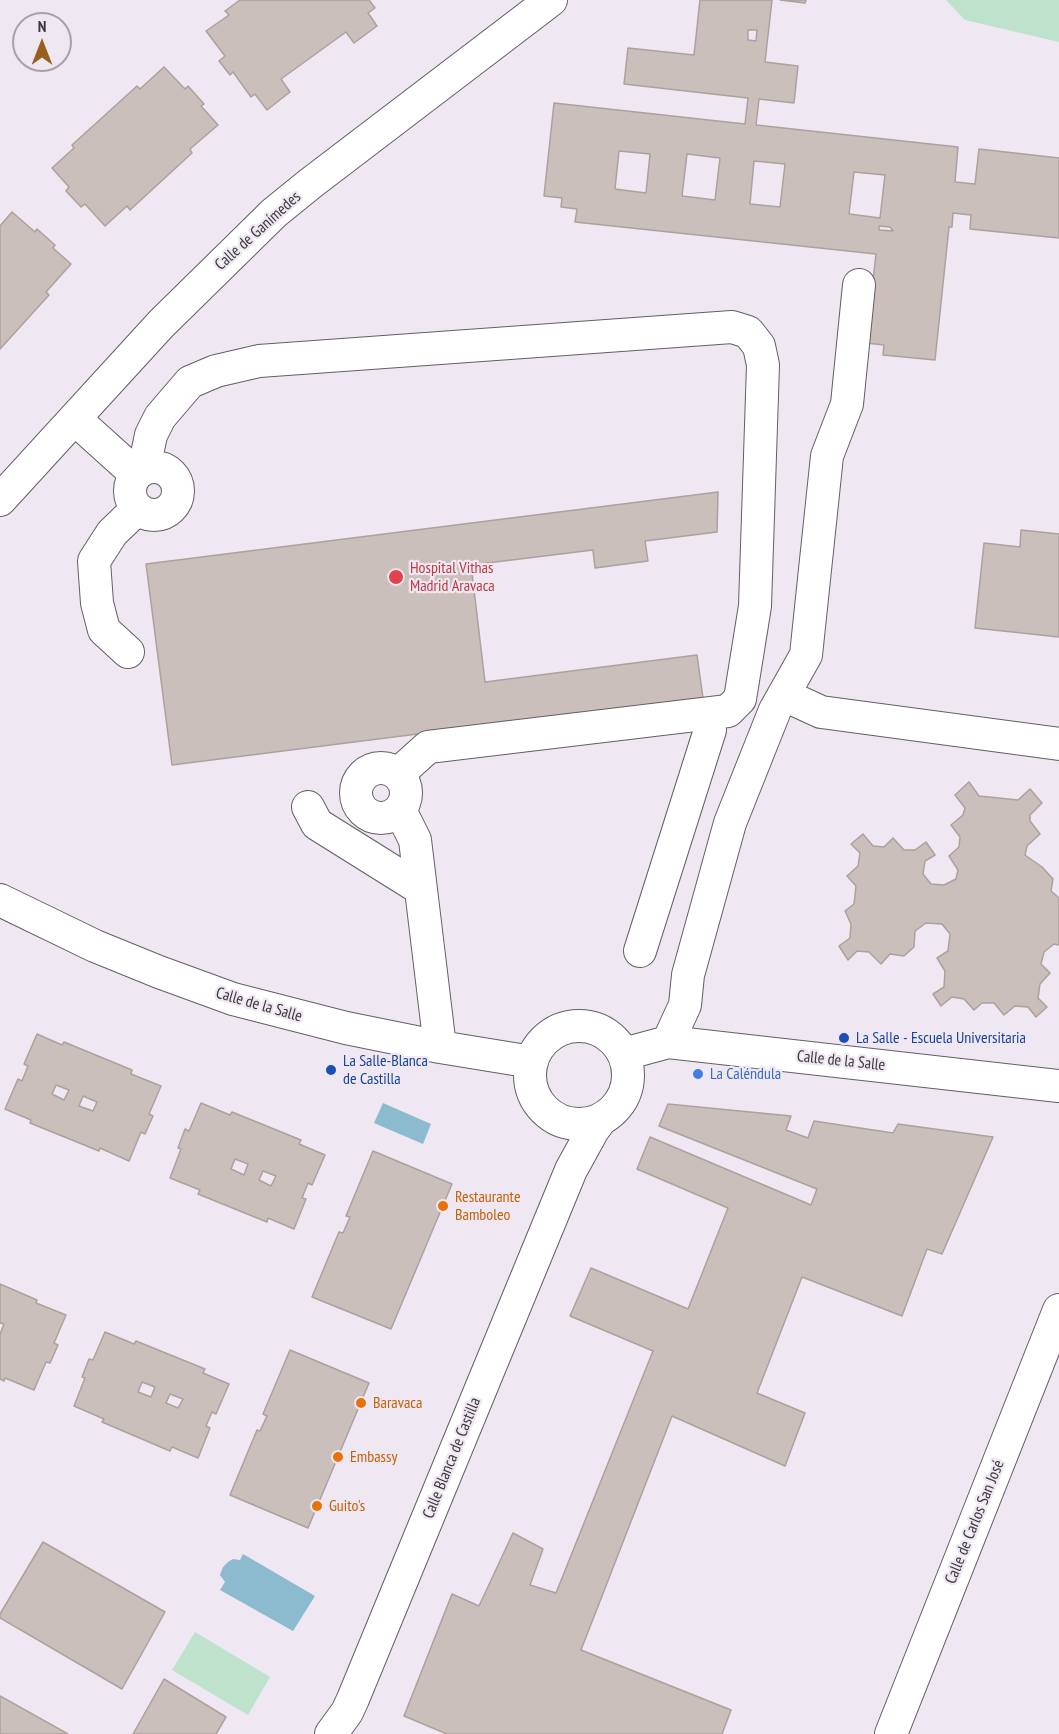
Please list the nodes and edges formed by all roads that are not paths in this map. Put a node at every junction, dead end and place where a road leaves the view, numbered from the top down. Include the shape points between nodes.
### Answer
1 (551, 0) edge
2 (859, 285) dead end
3 (75, 418) junction
4 (140, 472) junction
5 (0, 500) edge
6 (137, 509) junction
7 (128, 652) dead end
8 (784, 695) junction
9 (706, 714) junction
10 (1059, 744) edge
11 (398, 774) junction
12 (308, 807) dead end
13 (400, 810) junction
14 (421, 889) junction
15 (0, 900) edge
16 (640, 951) dead end
17 (668, 1042) junction
18 (440, 1047) junction
19 (624, 1054) junction
20 (532, 1062) junction
21 (1059, 1086) edge
22 (547, 1112) junction
23 (601, 1119) junction
24 (556, 1204) junction
25 (1059, 1310) edge
26 (343, 1727) edge
27 (891, 1734) edge

1 - 3 street, Calle de Ganímedes via 274,213 160,324
2 - 8 street via 848,404 827,456 806,655
3 - 4 street
3 - 5 street, Calle de Ganímedes
4 - 6 street via 131,482 129,492
4 - 6 street via 153,467 163,469 171,474 178,491 177,501 164,514 154,516
4 - 9 street via 160,417 190,382 259,361 732,327 748,332 759,346 764,365 755,606 740,699 728,711
6 - 7 street via 112,533 94,561 104,630
8 - 10 street via 821,712
8 - 17 street via 730,823 688,975 685,1005
9 - 11 street via 428,747
9 - 16 street via 710,730
11 - 13 street via 406,791
11 - 13 street via 389,769 369,770 357,785 355,795 364,812 373,817 392,816
12 - 14 street via 317,824
13 - 14 street via 415,840
14 - 18 street
15 - 18 street, Calle de la Salle via 95,946 233,999
17 - 19 street, Calle de la Salle
17 - 21 street, Calle de la Salle
18 - 20 street, Calle de la Salle
19 - 20 street via 604,1033 575,1026 548,1037
19 - 23 street via 628,1084 623,1099
20 - 22 street via 532,1089
22 - 23 street via 573,1124
22 - 24 street, Calle Blanca de Castilla via 558,1150
23 - 24 street, Calle Blanca de Castilla
24 - 26 street, Calle Blanca de Castilla
25 - 27 street, Calle de Carlos San José

